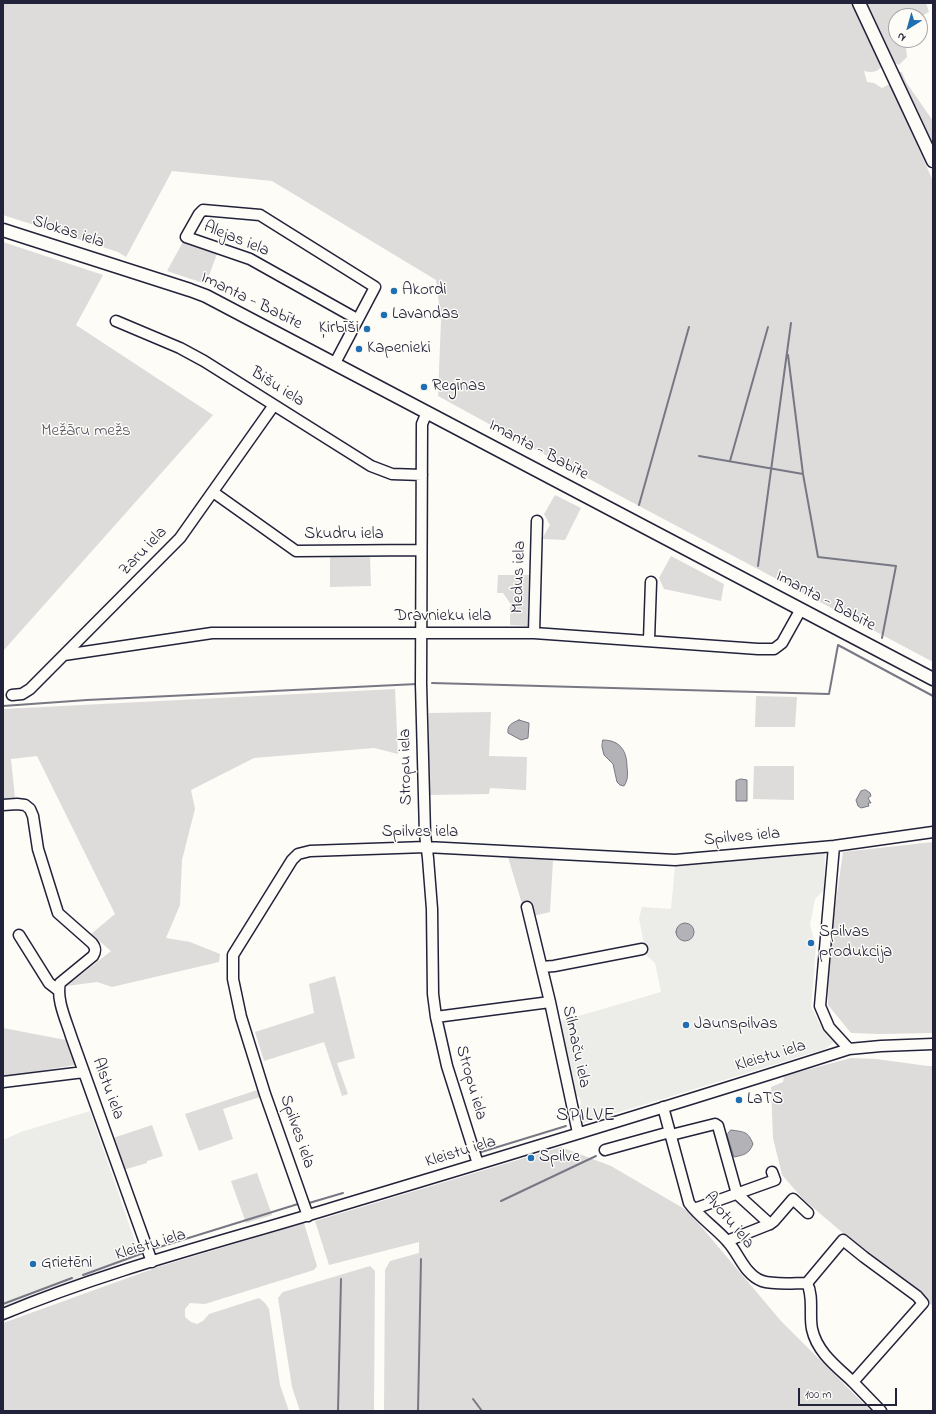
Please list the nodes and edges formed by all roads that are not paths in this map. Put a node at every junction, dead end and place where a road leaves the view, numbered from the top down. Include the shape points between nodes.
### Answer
1 (859, 3) edge
2 (933, 162) edge
3 (3, 230) edge
4 (122, 269) joint
5 (357, 319) junction
6 (116, 321) dead end
7 (335, 363) junction
8 (274, 405) junction
9 (427, 412) junction
10 (422, 475) junction
11 (213, 492) junction
12 (537, 521) dead end
13 (421, 550) junction
14 (651, 582) dead end
15 (801, 609) junction
16 (422, 632) junction
17 (534, 633) junction
18 (649, 640) junction
19 (64, 655) junction
20 (933, 679) edge
21 (12, 695) dead end
22 (3, 805) edge
23 (933, 832) edge
24 (834, 846) junction
25 (426, 847) junction
26 (527, 907) dead end
27 (19, 935) dead end
28 (642, 949) dead end
29 (542, 967) junction
30 (58, 990) junction
31 (550, 1002) junction
32 (436, 1017) junction
33 (933, 1044) edge
34 (849, 1049) junction
35 (84, 1072) junction
36 (3, 1082) edge
37 (663, 1107) junction
38 (578, 1133) junction
39 (670, 1133) junction
40 (605, 1150) dead end
41 (478, 1164) junction
42 (773, 1176) dead end
43 (737, 1194) junction
44 (694, 1209) junction
45 (808, 1212) dead end
46 (308, 1216) junction
47 (770, 1224) junction
48 (728, 1241) junction
49 (152, 1262) junction
50 (807, 1283) junction
51 (3, 1314) edge
52 (853, 1382) junction
53 (881, 1411) edge

1 - 2 main road
3 - 4 main road, Slokas iela
4 - 7 main road, Imanta - Babīte via 206,296
5 - 5 street, Alejas iela via 250,259 186,237 199,214 203,210 260,215 375,287
5 - 7 street
6 - 8 street, Bišu iela via 180,348
7 - 9 main road, Imanta - Babīte
8 - 10 street, Bišu iela via 371,466 392,474
8 - 11 street, Zaru iela
9 - 10 street, Stropu iela via 422,424
9 - 15 main road, Imanta - Babīte
10 - 13 street, Stropu iela
11 - 13 street, Skudru iela via 296,551
11 - 19 street, Zaru iela via 180,538
12 - 17 street, Medus iela
13 - 16 street, Stropu iela
14 - 18 street
15 - 18 street, Dravnieku iela via 782,643 774,649
15 - 20 main road, Imanta - Babīte
16 - 17 street, Dravnieku iela
16 - 19 street, Dravnieku iela via 212,633
16 - 25 street, Stropu iela
17 - 18 street, Dravnieku iela
19 - 21 street, Zaru iela via 30,689 22,694
22 - 30 street via 25,805 30,809 38,849 58,913 96,948 93,956 60,983
23 - 24 street, Spilves iela
24 - 25 street, Spilves iela via 675,860
24 - 34 street via 820,1006 829,1027
25 - 32 street, Stropu iela
25 - 46 street, Spilves iela via 310,850 298,854 233,955 233,979 241,1017
26 - 29 street, Silmaču iela
27 - 30 street, Alstu iela via 49,982
28 - 29 street
29 - 31 street, Silmaču iela
30 - 35 street, Alstu iela
31 - 32 street
31 - 38 street, Silmaču iela
32 - 41 street, Stropu iela via 449,1073
33 - 34 street, Kleistu iela
34 - 37 street, Kleistu iela
35 - 36 street
35 - 49 street, Alstu iela
37 - 38 street, Kleistu iela
37 - 39 street, Avotu iela
38 - 41 street, Kleistu iela
39 - 40 street
39 - 43 street via 715,1124 718,1126
39 - 44 street, Avotu iela via 689,1203
41 - 46 street, Kleistu iela
42 - 43 street
43 - 44 street
43 - 47 street
44 - 48 street, Avotu iela
45 - 47 street via 793,1199
46 - 49 street, Kleistu iela
47 - 48 street
48 - 50 street, Avotu iela via 748,1271 762,1281
49 - 51 street, Kleistu iela
50 - 52 street via 810,1289 812,1328 816,1341 821,1351
50 - 52 street via 843,1240 918,1296 923,1303
52 - 53 street

